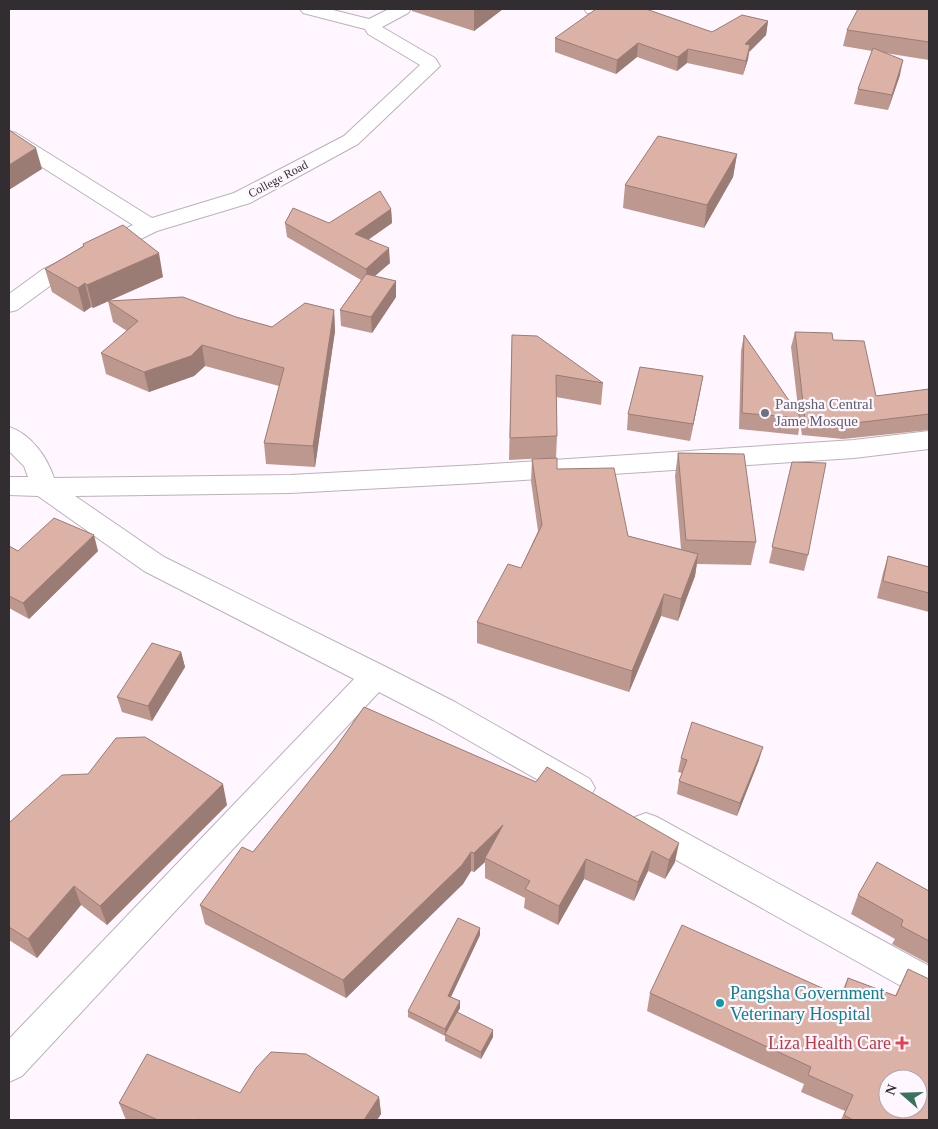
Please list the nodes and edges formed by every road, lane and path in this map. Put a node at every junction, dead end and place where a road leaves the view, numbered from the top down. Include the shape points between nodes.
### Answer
1 (308, 9) edge
2 (402, 9) edge
3 (593, 9) edge
4 (601, 9) edge
5 (373, 26) junction
6 (9, 137) edge
7 (149, 226) junction
8 (9, 305) edge
9 (9, 436) edge
10 (929, 440) edge
11 (9, 486) edge
12 (44, 487) junction
13 (376, 675) junction
14 (929, 984) edge
15 (9, 1064) edge

1 - 5 street
2 - 5 street
3 - 4 street
5 - 7 street, College Road via 374,30 432,66 351,140 242,198
6 - 7 street
7 - 8 street, College Road via 50,275
9 - 12 street via 36,462
10 - 12 street via 854,449 349,481
11 - 12 street
12 - 13 street via 154,564
13 - 14 street
13 - 15 street

